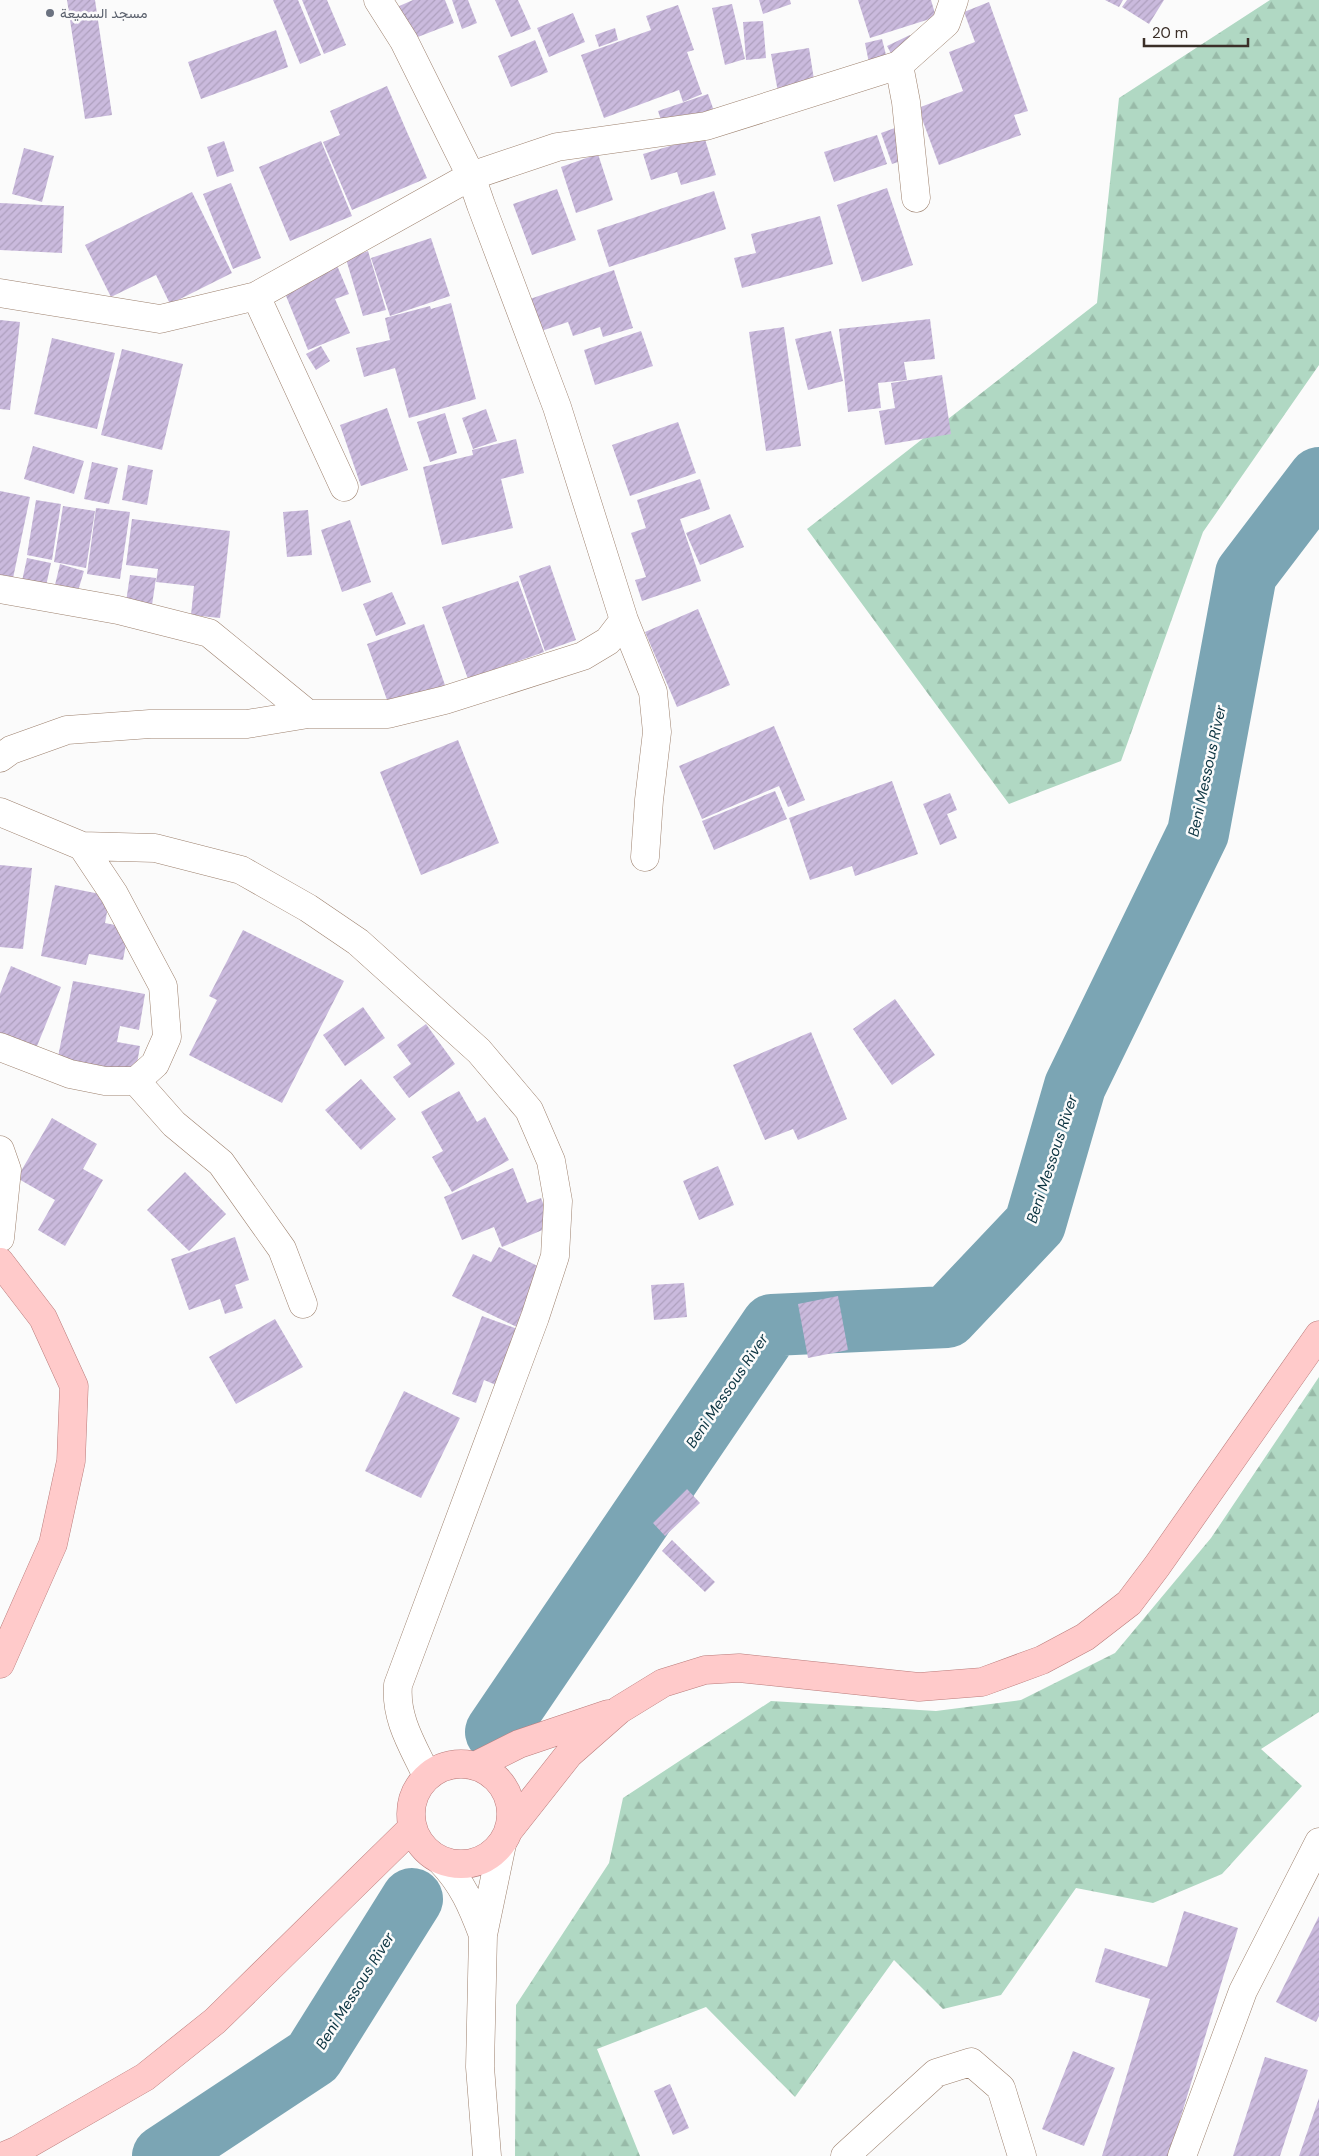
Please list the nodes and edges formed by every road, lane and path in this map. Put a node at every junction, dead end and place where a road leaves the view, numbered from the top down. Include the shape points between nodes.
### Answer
1 (378, 0) edge
2 (954, 0) edge
3 (899, 65) junction
4 (471, 176) junction
5 (916, 198) dead end
6 (0, 293) edge
7 (256, 296) junction
8 (344, 487) dead end
9 (0, 589) edge
10 (624, 620) junction
11 (308, 714) junction
12 (0, 758) edge
13 (0, 812) edge
14 (82, 846) junction
15 (645, 857) dead end
16 (0, 1047) edge
17 (136, 1081) junction
18 (0, 1150) edge
19 (0, 1238) edge
20 (0, 1262) edge
21 (303, 1304) dead end
22 (1319, 1335) edge
23 (0, 1664) edge
24 (620, 1710) junction
25 (476, 1766) junction
26 (427, 1776) junction
27 (412, 1828) junction
28 (506, 1837) junction
29 (1319, 1842) edge
30 (441, 1861) junction
31 (483, 1935) junction
32 (4, 2156) edge
33 (487, 2156) edge
34 (845, 2156) edge
35 (1022, 2156) edge
36 (1182, 2156) edge

1 - 4 street via 404,41
2 - 3 street via 946,24
3 - 4 street via 706,126 557,147
3 - 5 street
4 - 7 street
4 - 10 street via 558,407
6 - 7 street via 160,320
7 - 8 street
9 - 11 street via 118,610 209,633
10 - 11 street via 608,640 583,656 445,700 388,714
10 - 15 street via 653,692 657,732
11 - 12 street via 247,724 150,724 67,730 11,750
13 - 14 street
14 - 17 street via 114,894 163,986 167,1037 155,1064
14 - 26 street via 155,848 241,870 308,908 358,942 479,1051 529,1110 551,1161 558,1201 555,1256 398,1684 396,1702 402,1723
16 - 17 street via 70,1074 105,1081
17 - 21 street via 174,1124 221,1163 282,1249
18 - 19 street via 8,1170
20 - 23 main road via 43,1318 74,1386 72,1461 54,1544
22 - 24 main road via 1129,1603 1086,1637 1050,1656 982,1682 919,1687 739,1668 705,1670 663,1683
24 - 25 main road via 519,1744
24 - 28 main road via 569,1754
25 - 26 main road via 458,1764 442,1767
25 - 28 main road via 490,1772 502,1784 509,1798 512,1814
26 - 27 main road via 412,1800
27 - 30 main road via 426,1852
27 - 32 main road via 215,2021 144,2076
28 - 30 main road via 485,1859 463,1865
28 - 31 street
29 - 36 street via 1243,1991
30 - 31 street via 459,1881
31 - 33 street via 480,2067
34 - 35 street via 936,2072 971,2062 1001,2088

